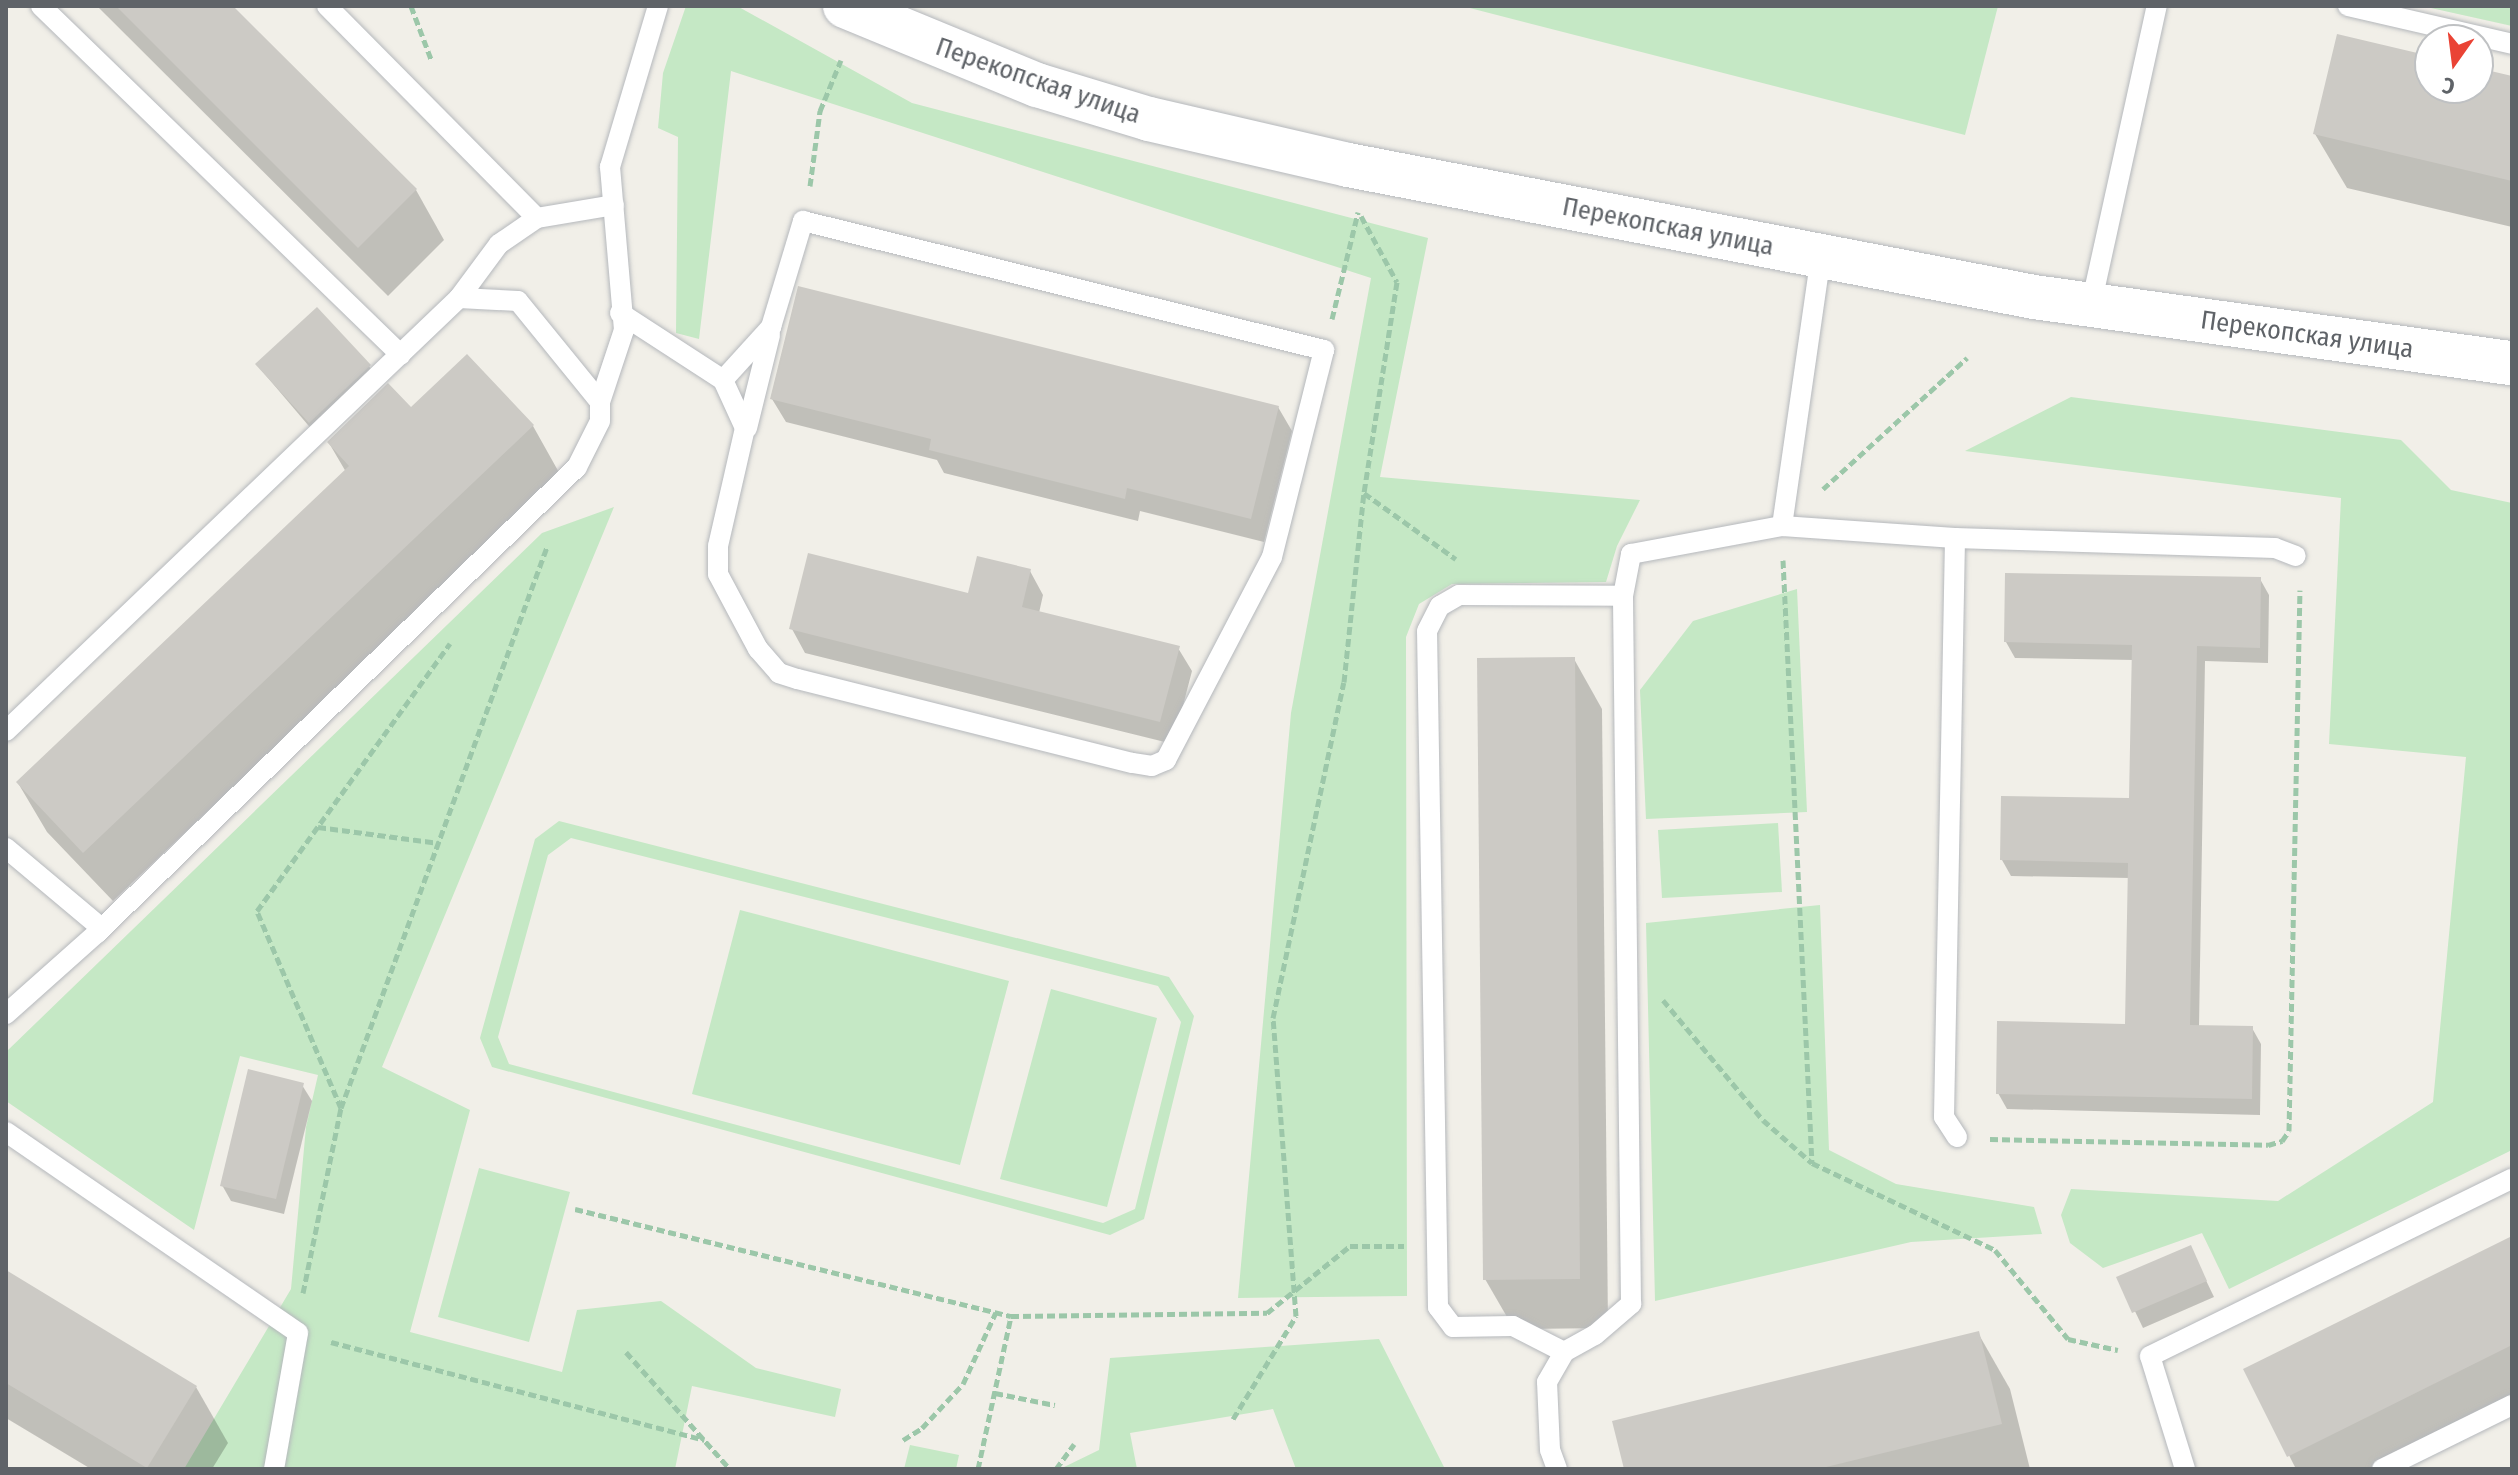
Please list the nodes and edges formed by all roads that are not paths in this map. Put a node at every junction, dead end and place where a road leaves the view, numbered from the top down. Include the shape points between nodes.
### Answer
1 (41, 6) edge
2 (327, 6) edge
3 (658, 6) edge
4 (845, 6) edge
5 (2157, 6) edge
6 (2348, 6) edge
7 (2512, 44) edge
8 (614, 205) junction
9 (537, 218) junction
10 (1821, 256) junction
11 (459, 298) junction
12 (2091, 305) junction
13 (620, 313) junction
14 (775, 315) junction
15 (401, 355) junction
16 (2512, 363) edge
17 (723, 380) junction
18 (600, 402) junction
19 (744, 439) junction
20 (1782, 526) junction
21 (1955, 538) junction
22 (2296, 556) road end
23 (1623, 596) junction
24 (6, 731) edge
25 (6, 848) edge
26 (97, 933) junction
27 (6, 1014) edge
28 (6, 1132) edge
29 (1957, 1137) road end
30 (2512, 1179) edge
31 (1564, 1352) junction
32 (2512, 1405) edge
33 (280, 1468) edge
34 (1557, 1469) edge
35 (2185, 1469) edge
36 (2382, 1469) edge

1 - 15 lane
2 - 9 lane
3 - 8 lane via 610,167
4 - 10 street, Перекопская улица via 953,54 1149,119 1348,165
5 - 12 lane
6 - 7 lane
8 - 9 lane
8 - 13 lane
9 - 11 lane via 499,244
10 - 12 street, Перекопская улица
10 - 20 lane
11 - 15 lane
11 - 18 lane via 518,301
12 - 16 street, Перекопская улица
13 - 17 lane
13 - 18 lane via 624,330
14 - 17 lane via 766,337
14 - 19 lane
14 - 19 lane via 796,229 806,220 1324,350 1272,557 1177,747 1152,766 779,673 758,649 718,574 718,546
15 - 24 lane
17 - 19 lane via 741,411
18 - 26 lane via 600,421 577,467
20 - 21 lane
20 - 23 lane via 1631,554
21 - 22 lane via 2275,548
21 - 29 lane via 1944,1117
23 - 31 lane via 1631,1304 1595,1335
23 - 31 lane via 1459,595 1440,606 1427,631 1438,1307 1453,1327 1513,1326
25 - 26 lane via 99,926
26 - 27 lane
28 - 33 lane via 298,1333
30 - 35 lane via 2150,1356
31 - 34 lane via 1547,1382 1550,1450
32 - 36 lane

